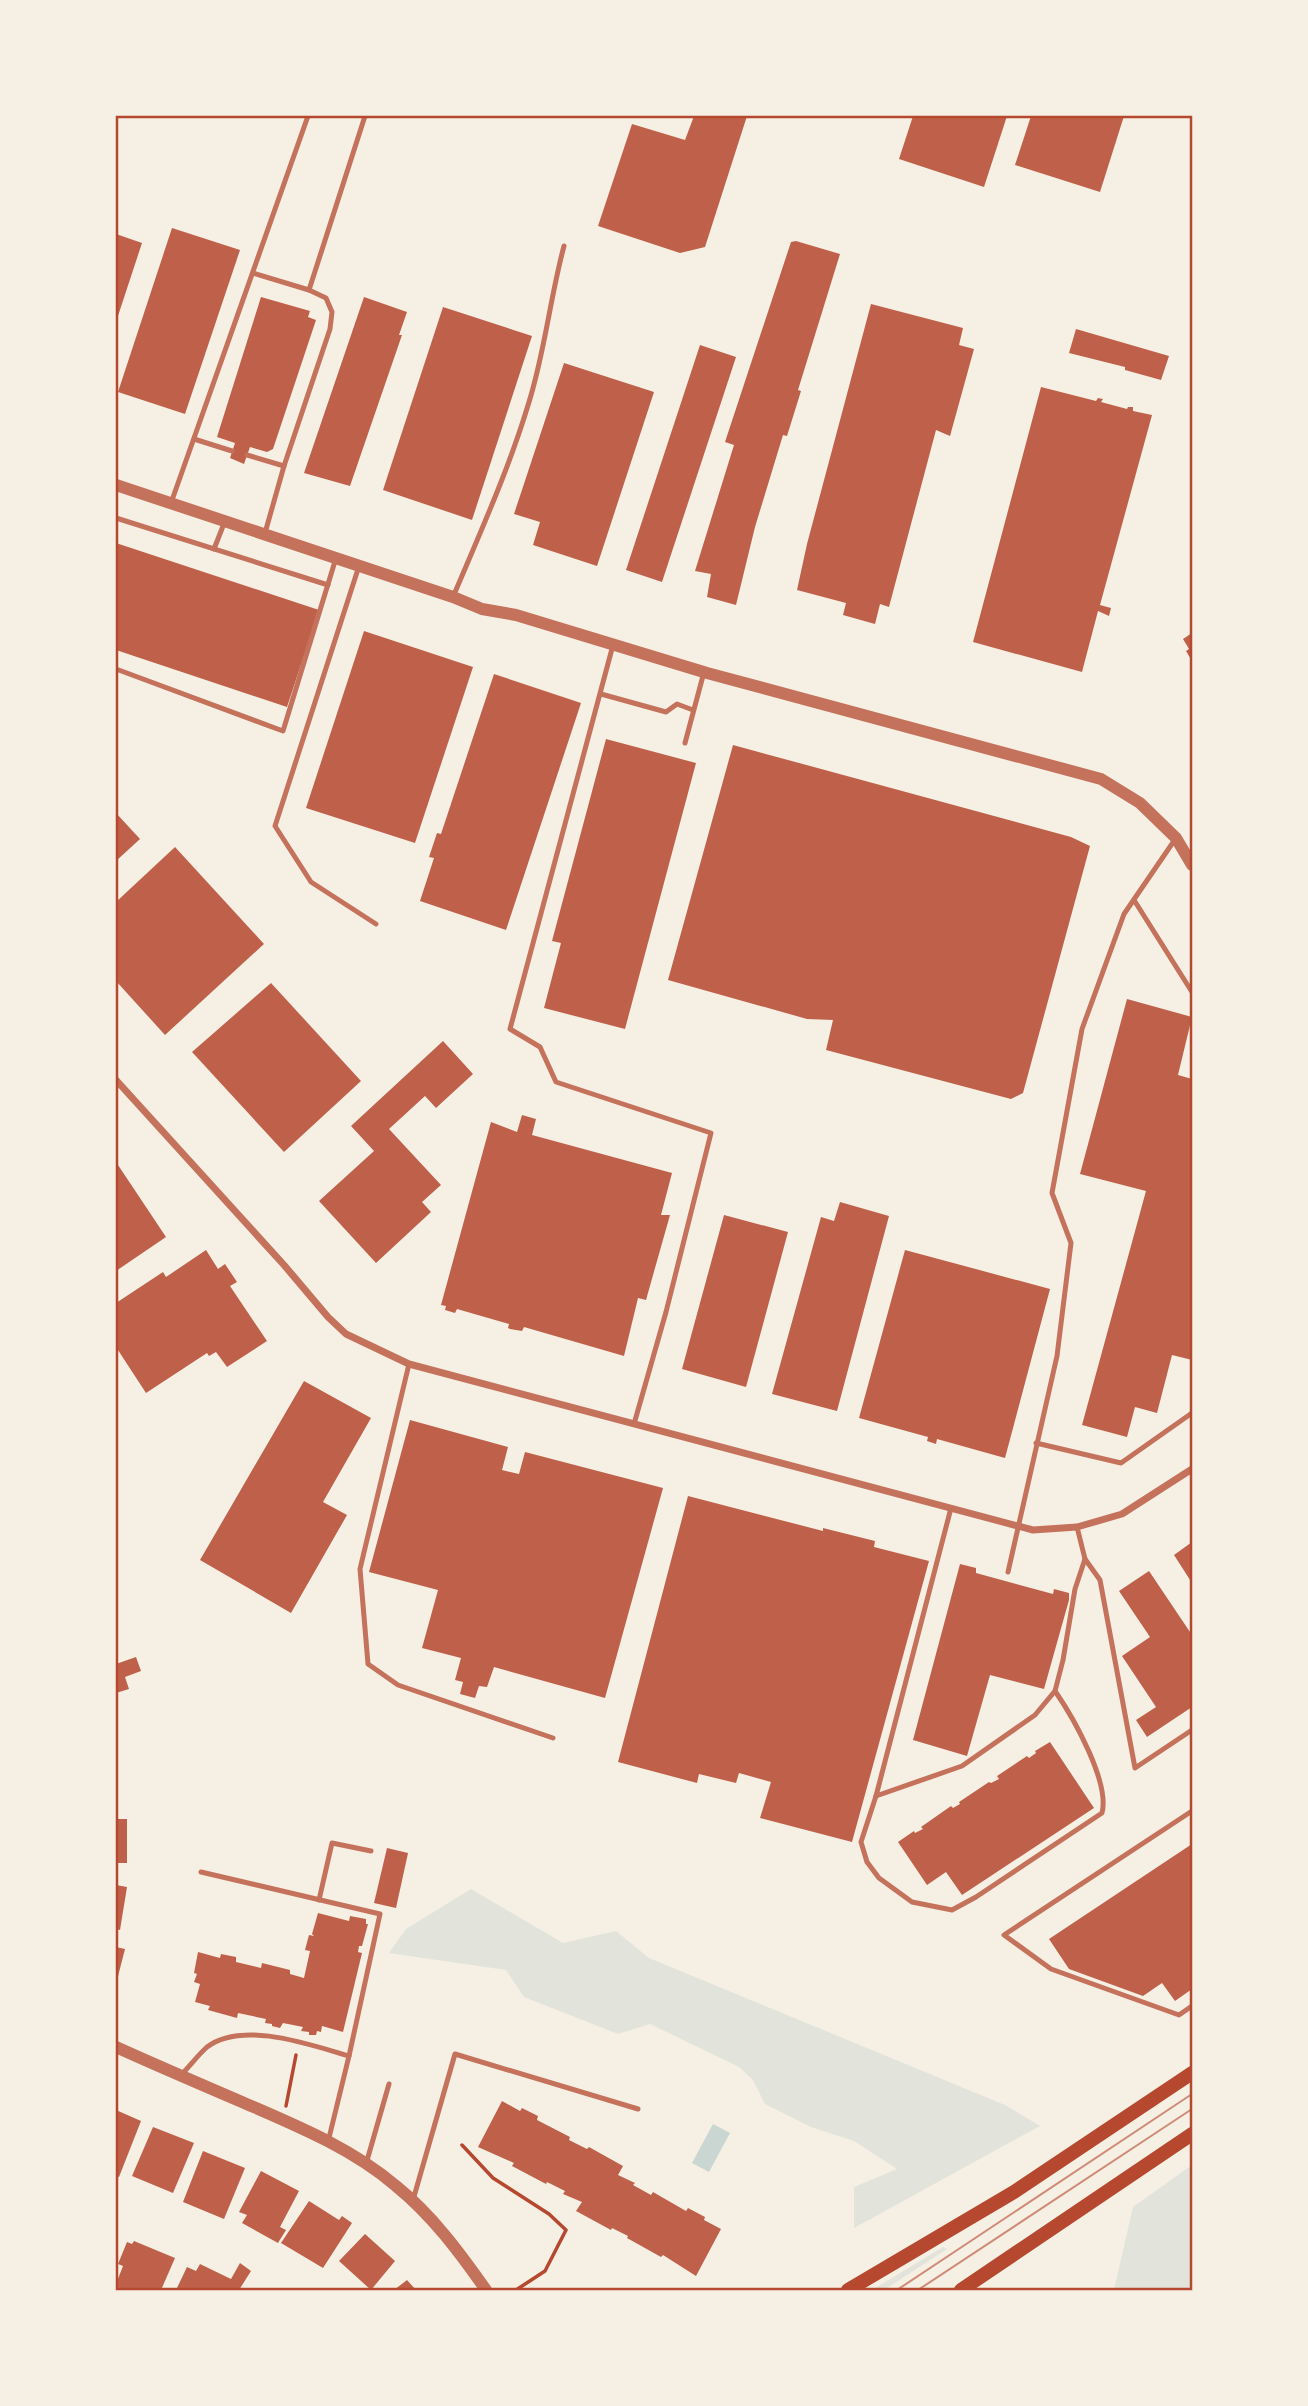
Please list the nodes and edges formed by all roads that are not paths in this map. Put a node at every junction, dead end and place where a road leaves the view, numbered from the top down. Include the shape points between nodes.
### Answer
1 (308, 116) edge
2 (365, 116) edge
3 (564, 246) dead end
4 (253, 273) junction
5 (309, 290) junction
6 (194, 439) junction
7 (232, 451) dead end
8 (247, 455) dead end
9 (284, 466) junction
10 (116, 485) edge
11 (172, 503) junction
12 (116, 518) edge
13 (225, 521) junction
14 (264, 534) junction
15 (214, 549) junction
16 (336, 558) junction
17 (359, 566) junction
18 (328, 585) junction
19 (453, 597) junction
20 (613, 645) junction
21 (116, 669) edge
22 (704, 672) junction
23 (600, 694) junction
24 (693, 710) junction
25 (685, 743) dead end
26 (1176, 838) junction
27 (1192, 865) edge
28 (1134, 900) junction
29 (376, 924) dead end
30 (1192, 992) edge
31 (116, 1080) edge
32 (409, 1364) junction
33 (1192, 1413) edge
34 (634, 1424) junction
35 (1036, 1443) junction
36 (1192, 1469) edge
37 (951, 1508) junction
38 (1019, 1526) junction
39 (1077, 1527) junction
40 (1085, 1559) junction
41 (1009, 1572) dead end
42 (1055, 1691) junction
43 (1192, 1730) edge
44 (552, 1738) dead end
45 (876, 1796) junction
46 (1192, 1811) edge
47 (371, 1851) dead end
48 (201, 1872) dead end
49 (319, 1900) junction
50 (1192, 2006) edge
51 (116, 2047) edge
52 (349, 2056) junction
53 (1192, 2073) edge
54 (180, 2076) junction
55 (389, 2084) dead end
56 (638, 2109) dead end
57 (1192, 2134) edge
58 (328, 2141) junction
59 (366, 2164) junction
60 (412, 2201) junction
61 (486, 2291) edge
62 (848, 2291) edge
63 (961, 2291) edge

1 - 4 lane
2 - 5 lane
3 - 19 lane via 529,402
4 - 5 lane
4 - 6 lane
5 - 9 lane via 326,298 332,312 330,329
6 - 7 lane
6 - 11 lane
8 - 9 lane
9 - 14 lane
10 - 11 street
11 - 13 street
12 - 15 lane
13 - 14 street
13 - 15 lane
14 - 16 street
15 - 18 lane
16 - 17 street
16 - 18 lane
17 - 19 street
17 - 29 lane via 275,826 311,882
18 - 21 lane via 283,731
19 - 20 street
20 - 22 street
20 - 23 lane
22 - 24 lane
22 - 26 street via 1101,779 1140,803
23 - 24 lane via 666,712 677,704
23 - 34 lane via 510,1029 540,1047 556,1082 711,1133
24 - 25 lane
26 - 27 street
26 - 28 lane
28 - 30 lane
28 - 35 lane via 1124,914 1082,1029 1052,1194 1071,1243 1057,1356
31 - 32 street via 328,1317 346,1334
32 - 34 street
32 - 44 lane via 360,1569 368,1664 398,1685
33 - 35 lane via 1121,1463
34 - 37 street
35 - 38 lane
36 - 39 street via 1122,1514
37 - 38 street
37 - 45 lane
38 - 39 street via 1033,1530
38 - 41 lane
39 - 40 lane
40 - 42 lane
40 - 43 lane via 1100,1580 1135,1768
42 - 45 lane via 1035,1714 962,1766
42 - 45 lane via 1098,1776 1102,1813 976,1897 952,1910 912,1902 879,1878 867,1862 861,1842
46 - 50 lane via 1004,1935 1051,1969 1179,2015
47 - 49 lane via 332,1843
48 - 49 lane
49 - 52 lane via 380,1914
51 - 54 street
52 - 54 lane via 252,2034 208,2046
52 - 58 lane
53 - 62 main road via 1014,2192
54 - 58 street
55 - 59 lane
56 - 60 lane via 455,2054
57 - 63 main road
58 - 59 street
59 - 60 street
60 - 61 street via 461,2255

